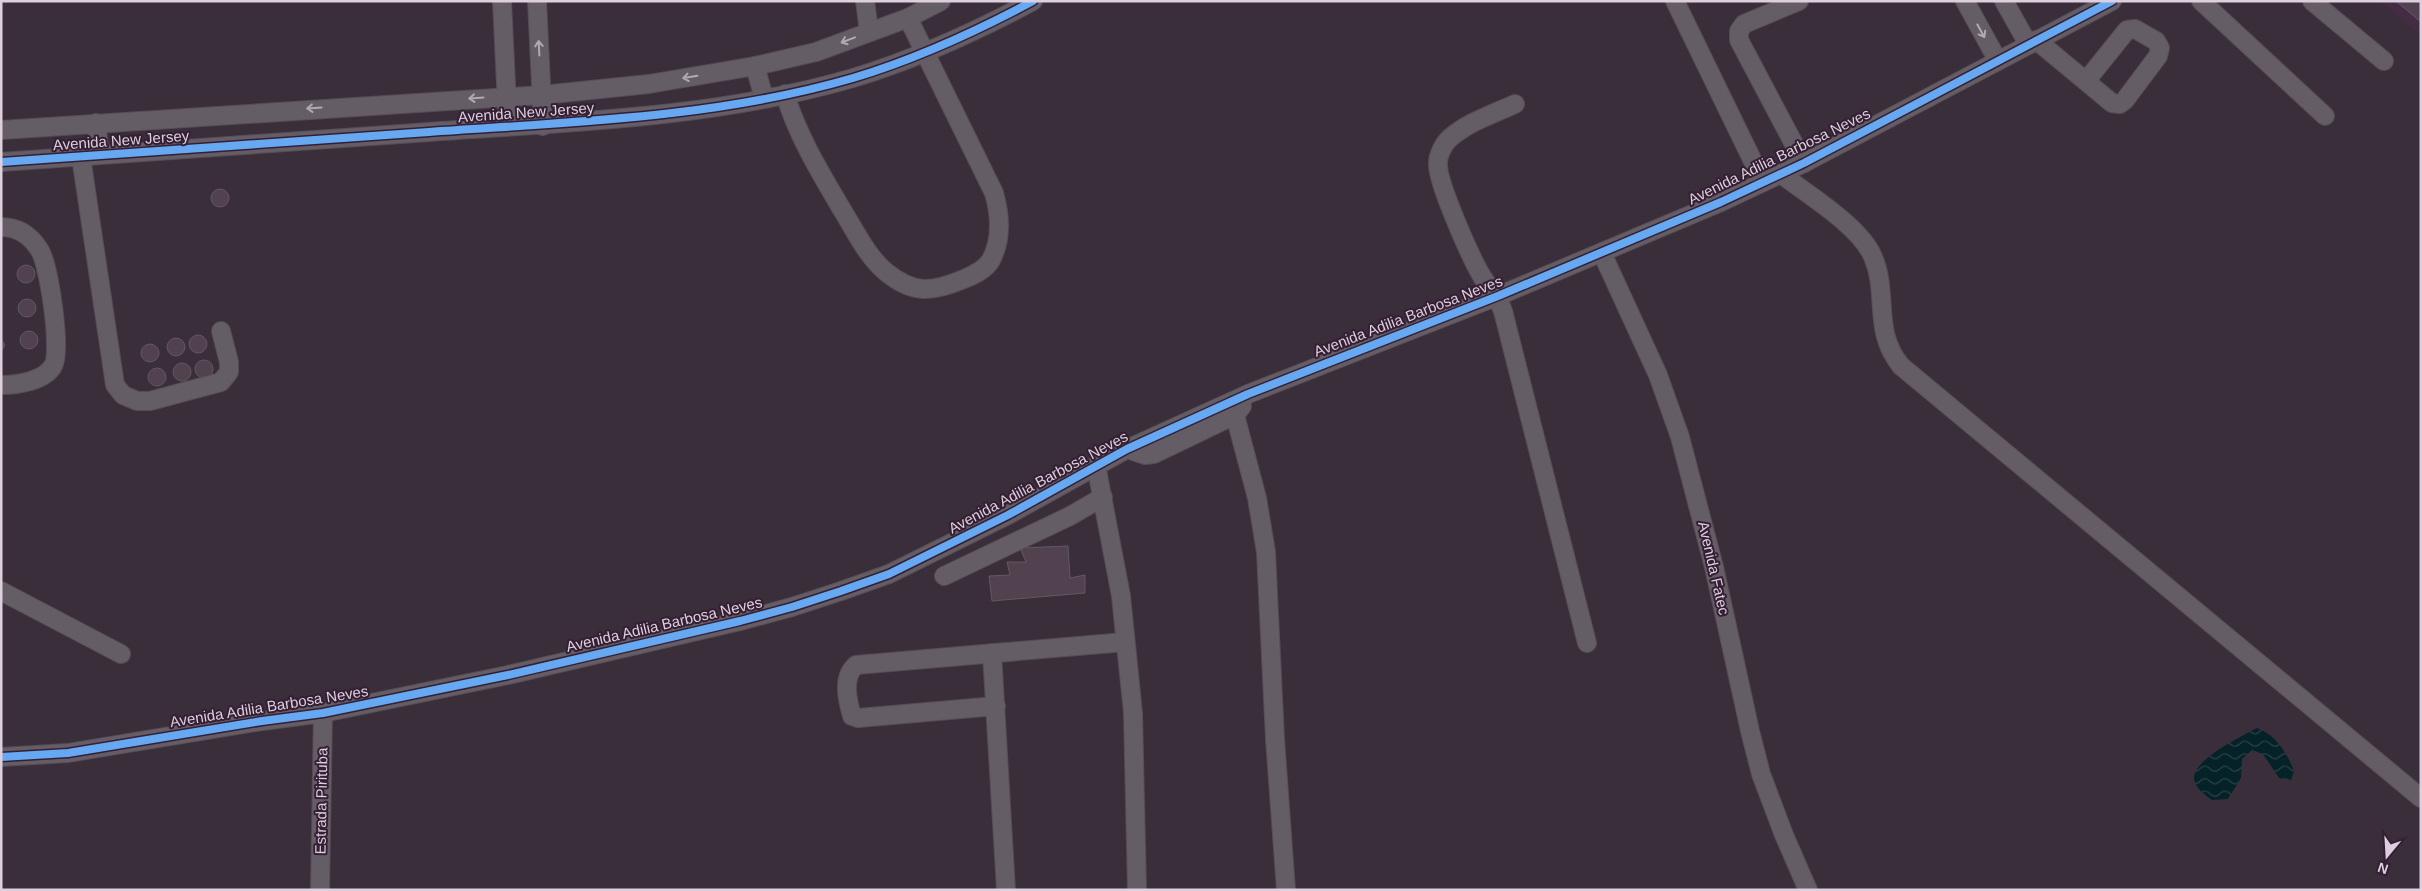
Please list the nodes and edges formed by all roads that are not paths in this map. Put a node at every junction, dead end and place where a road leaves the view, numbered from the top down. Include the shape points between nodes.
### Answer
1 (502, 1) edge
2 (537, 1) edge
3 (865, 1) edge
4 (941, 1) edge
5 (1033, 1) edge
6 (1675, 1) edge
7 (1799, 1) edge
8 (1965, 1) edge
9 (2004, 1) edge
10 (2112, 1) edge
11 (2202, 1) edge
12 (2312, 1) edge
13 (1006, 8) edge
14 (908, 18) junction
15 (869, 31) junction
16 (2032, 42) junction
17 (926, 53) junction
18 (1998, 61) junction
19 (2384, 61) dead end
20 (755, 66) junction
21 (2086, 81) dead end
22 (785, 94) junction
23 (542, 95) junction
24 (506, 96) junction
25 (764, 98) junction
26 (1515, 104) dead end
27 (2325, 116) dead end
28 (96, 123) junction
29 (508, 126) junction
30 (543, 126) junction
31 (1, 130) edge
32 (100, 155) junction
33 (81, 156) junction
34 (1, 162) edge
35 (1804, 163) junction
36 (1781, 174) junction
37 (1763, 182) junction
38 (1, 227) edge
39 (1602, 253) junction
40 (1498, 296) junction
41 (222, 331) dead end
42 (1, 384) edge
43 (1248, 394) junction
44 (1235, 415) junction
45 (1127, 450) junction
46 (1096, 465) junction
47 (1103, 497) junction
48 (944, 576) dead end
49 (1, 591) edge
50 (1125, 642) junction
51 (1588, 642) dead end
52 (992, 653) junction
53 (121, 654) dead end
54 (996, 706) junction
55 (323, 713) junction
56 (1, 757) edge
57 (2421, 798) edge
58 (320, 890) edge
59 (1006, 890) edge
60 (1137, 890) edge
61 (1286, 890) edge
62 (1808, 890) edge

1 - 24 street
23 -> 2 street
3 - 15 street
4 - 14 street, Avenida New Jersey
5 - 13 street, Avenida New Jersey
6 - 37 street
7 - 35 street via 1744,24 1738,40
8 -> 18 street
9 - 16 street
10 - 16 street, Avenida Adilia Barbosa Neves
11 - 27 street
12 - 19 street
13 - 17 street, Avenida New Jersey
14 - 15 street, Avenida New Jersey
14 - 17 street
15 -> 20 street, Avenida New Jersey via 816,52
16 - 18 street, Avenida Adilia Barbosa Neves
16 - 21 street
17 - 22 street, Avenida New Jersey via 852,78
17 - 22 street via 988,177 999,210 997,242 990,262 970,277 942,288 922,290 904,283 885,271 871,256 810,155
18 - 35 street, Avenida Adilia Barbosa Neves
20 -> 23 street, Avenida New Jersey via 649,84
20 - 25 street
22 - 25 street, Avenida New Jersey
23 - 24 street, Avenida New Jersey
23 - 30 street
24 -> 28 street, Avenida New Jersey
24 - 29 street
25 - 30 street, Avenida New Jersey via 679,112
26 - 40 street via 1464,127 1449,139 1437,163 1441,182 1483,278
28 - 31 street, Avenida New Jersey
28 - 32 street
29 - 30 street, Avenida New Jersey
29 - 32 street, Avenida New Jersey
32 - 33 street, Avenida New Jersey
33 - 34 street, Avenida New Jersey
33 - 41 street via 115,386 123,395 150,401 221,382 229,372 230,362
35 - 36 street, Avenida Adilia Barbosa Neves
36 - 37 street, Avenida Adilia Barbosa Neves
36 - 57 street via 1856,232 1869,249 1878,271 1888,344 1901,366
37 - 39 street, Avenida Adilia Barbosa Neves
38 - 42 street via 20,230 40,250 47,268 57,351 54,365 42,377
39 - 40 street, Avenida Adilia Barbosa Neves
39 - 62 street, Avenida Fatec via 1658,375 1680,437 1762,774
40 - 43 street, Avenida Adilia Barbosa Neves
40 - 51 street
43 - 44 street
43 - 45 street, Avenida Adilia Barbosa Neves
44 - 45 street via 1154,454
44 - 61 street via 1257,498 1266,552
45 - 46 street, Avenida Adilia Barbosa Neves
46 - 47 street
46 - 55 street, Avenida Adilia Barbosa Neves via 1008,515 889,574 800,605 508,675
47 - 48 street
47 - 50 street
49 - 53 street
50 - 52 street
50 - 60 street via 1133,713
52 - 54 street
52 - 54 street via 856,665 849,670 846,683 852,716 858,718
54 - 59 street
55 - 56 street, Avenida Adilia Barbosa Neves via 68,752
55 - 58 street, Estrada Pirituba

